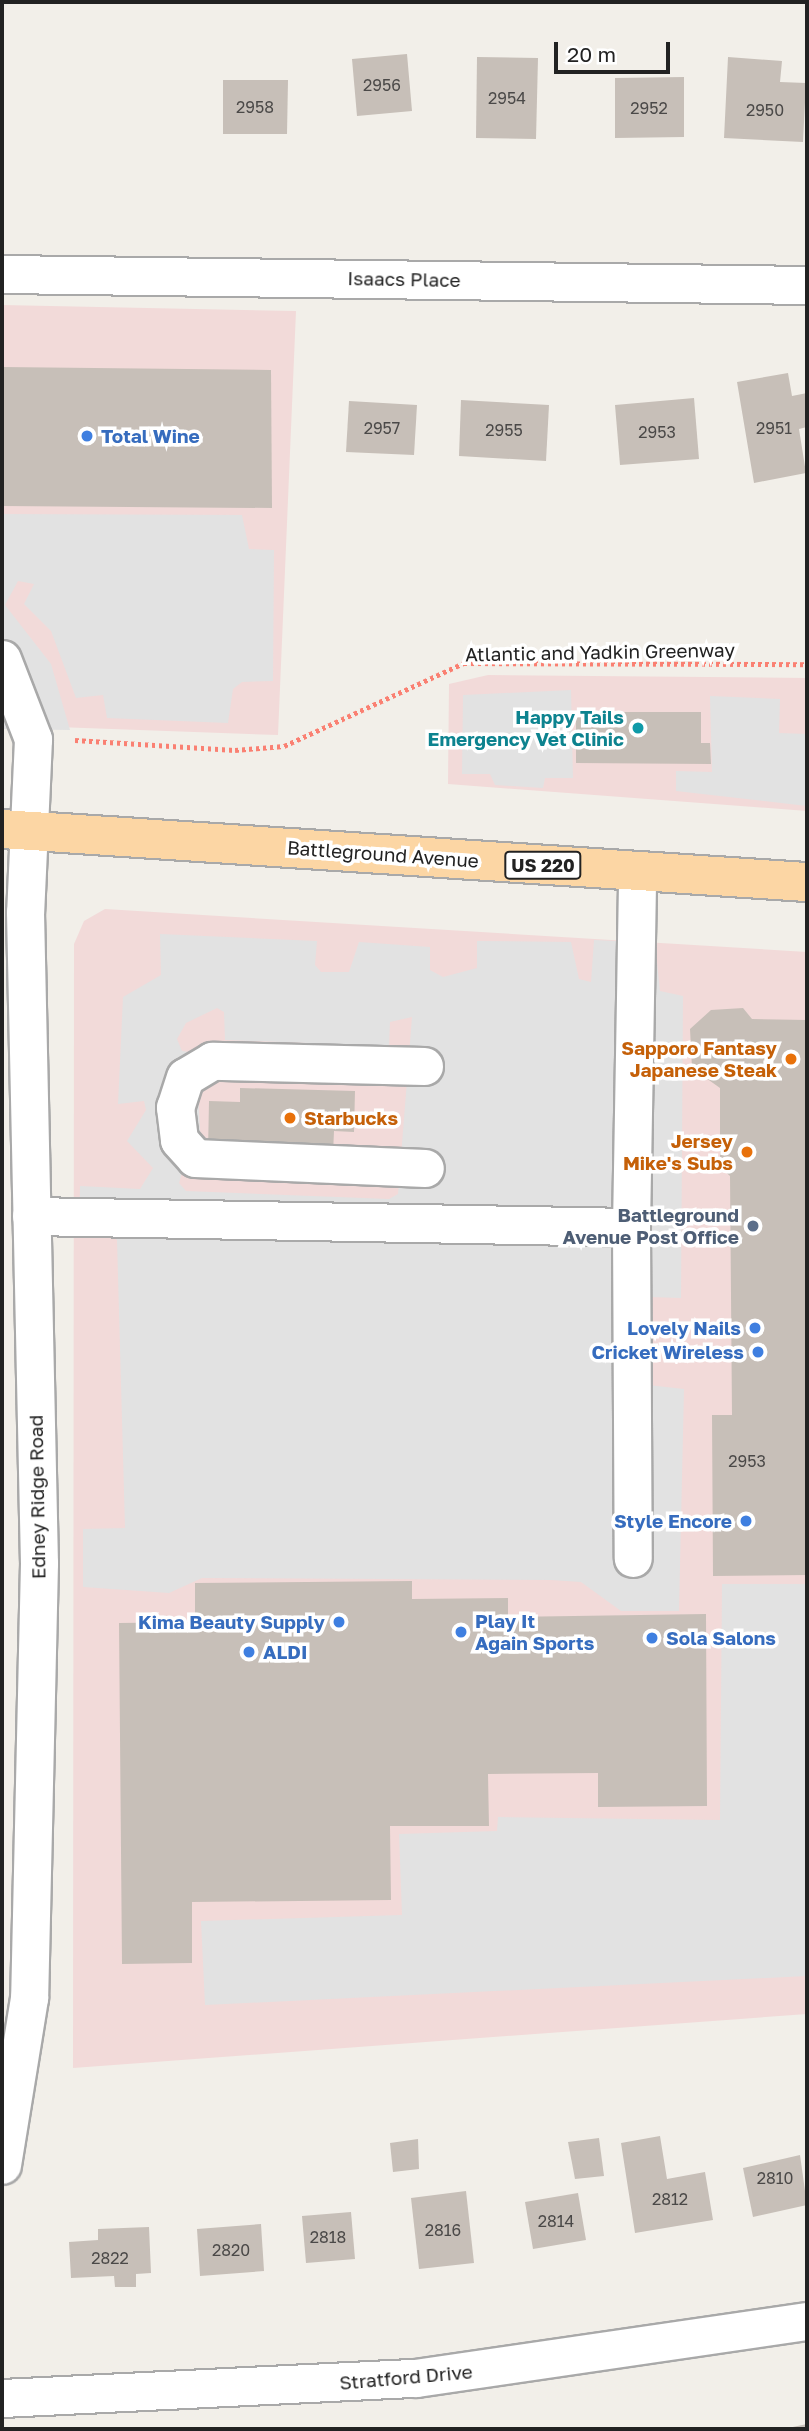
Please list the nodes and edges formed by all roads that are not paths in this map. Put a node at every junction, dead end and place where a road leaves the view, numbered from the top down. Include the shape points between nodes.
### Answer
1 (2, 274) edge
2 (807, 285) edge
3 (2, 659) edge
4 (17, 828) edge
5 (637, 872) junction
6 (807, 882) edge
7 (424, 1066) dead end
8 (425, 1168) dead end
9 (31, 1216) junction
10 (631, 1227) junction
11 (633, 1558) dead end
12 (2, 2165) edge
13 (807, 2322) edge
14 (2, 2398) edge

1 - 2 street, Isaacs Place
3 - 4 street, Edney Ridge Road via 33,739
4 - 5 main road, Battleground Avenue / US 220
4 - 9 street, Edney Ridge Road via 24,912
5 - 6 main road, Battleground Avenue / US 220
5 - 10 street
7 - 8 street via 212,1061 185,1077 175,1107 179,1140 195,1158
9 - 10 street
9 - 12 street, Edney Ridge Road via 39,1563 32,1944 26,2024
10 - 11 street
13 - 14 street, Stratford Drive via 416,2378

